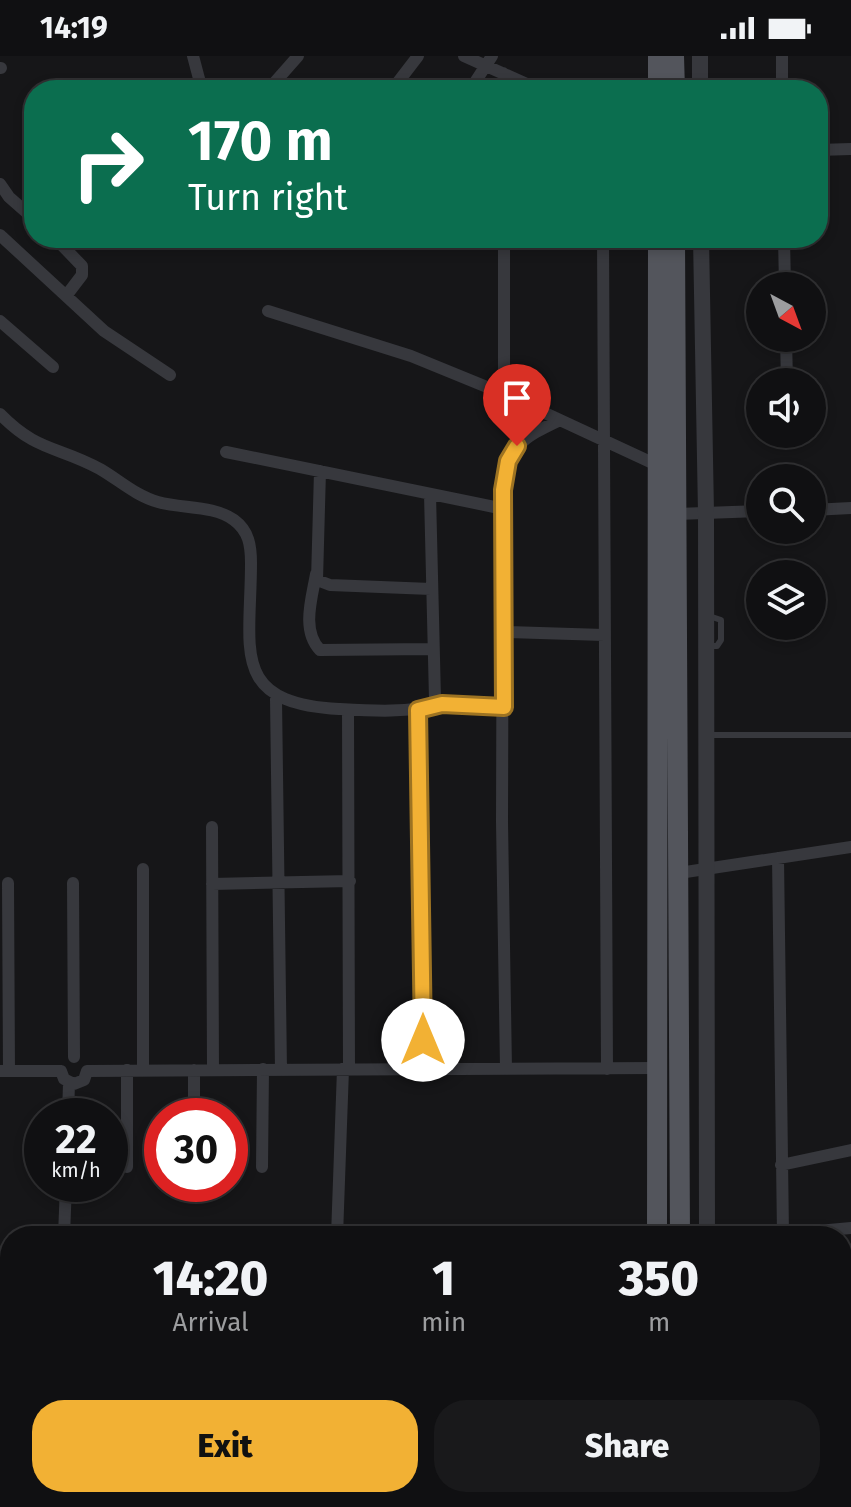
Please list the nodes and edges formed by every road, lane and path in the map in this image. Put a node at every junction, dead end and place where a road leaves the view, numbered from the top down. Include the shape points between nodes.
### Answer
1 (193, 56) edge
2 (298, 56) edge
3 (418, 56) edge
4 (464, 56) edge
5 (658, 56) edge
6 (674, 56) edge
7 (700, 56) edge
8 (782, 56) edge
9 (490, 61) edge
10 (503, 73) junction
11 (199, 80) edge
12 (277, 80) edge
13 (400, 80) edge
14 (477, 80) edge
15 (503, 80) edge
16 (518, 80) edge
17 (658, 80) edge
18 (675, 80) edge
19 (700, 80) edge
20 (782, 80) edge
21 (851, 149) edge
22 (828, 150) edge
23 (0, 184) edge
24 (24, 210) edge
25 (0, 235) edge
26 (65, 248) edge
27 (504, 248) edge
28 (603, 248) edge
29 (658, 248) edge
30 (675, 248) edge
31 (701, 248) edge
32 (784, 248) edge
33 (785, 272) edge
34 (66, 296) junction
35 (268, 311) dead end
36 (0, 321) edge
37 (53, 367) dead end
38 (170, 375) dead end
39 (504, 394) junction
40 (0, 414) edge
41 (560, 420) junction
42 (603, 440) junction
43 (226, 452) dead end
44 (659, 466) junction
45 (320, 471) junction
46 (430, 494) junction
47 (851, 508) edge
48 (504, 509) junction
49 (826, 509) edge
50 (746, 512) edge
51 (706, 513) junction
52 (677, 514) junction
53 (316, 574) junction
54 (431, 589) junction
55 (505, 632) junction
56 (604, 635) junction
57 (432, 649) junction
58 (276, 699) junction
59 (442, 704) junction
60 (504, 707) junction
61 (348, 710) junction
62 (418, 710) junction
63 (705, 735) junction
64 (851, 735) edge
65 (212, 827) dead end
66 (851, 847) edge
67 (778, 858) junction
68 (143, 869) dead end
69 (705, 869) junction
70 (679, 873) junction
71 (350, 881) junction
72 (8, 883) dead end
73 (73, 883) dead end
74 (281, 883) junction
75 (212, 884) junction
76 (74, 1057) junction
77 (656, 1068) junction
78 (263, 1069) junction
79 (346, 1069) junction
80 (423, 1069) junction
81 (506, 1069) junction
82 (607, 1069) junction
83 (127, 1070) junction
84 (143, 1070) junction
85 (194, 1070) junction
86 (213, 1070) junction
87 (281, 1070) junction
88 (5, 1071) edge
89 (61, 1071) junction
90 (87, 1071) junction
91 (69, 1083) junction
92 (69, 1098) edge
93 (127, 1098) edge
94 (194, 1098) edge
95 (851, 1150) edge
96 (781, 1165) junction
97 (262, 1167) dead end
98 (65, 1202) edge
99 (64, 1226) edge
100 (338, 1226) edge
101 (657, 1226) edge
102 (680, 1226) edge
103 (707, 1226) edge
104 (787, 1226) edge

1 - 11 street
2 - 12 street
3 - 13 street
4 - 9 street
5 - 17 main road
6 - 18 main road
7 - 19 street
8 - 20 street
9 - 10 street
9 - 14 street
10 - 15 street
10 - 16 street
21 - 22 street
23 - 24 street
25 - 34 street
26 - 34 street via 82,266 82,275
27 - 39 street
28 - 42 street
29 - 44 main road
30 - 52 main road
31 - 51 street
32 - 33 street
34 - 38 street via 104,331
35 - 39 street via 411,356
36 - 37 street
39 - 41 street
40 - 58 street via 36,445 99,469 148,499 214,511 240,524 250,543 251,656 258,678
41 - 42 street
41 - 48 street via 517,446 508,461
42 - 44 street
42 - 56 street
43 - 45 street
44 - 77 main road
45 - 46 street
45 - 53 street
46 - 48 street
46 - 54 street
47 - 49 street
48 - 55 street
50 - 51 street
51 - 52 street
51 - 63 street
52 - 70 main road
53 - 54 street via 317,580 330,585
53 - 57 street via 309,623 320,650
54 - 57 street
55 - 56 street
55 - 60 street
56 - 82 street
57 - 59 street via 433,690
58 - 61 street
58 - 74 street
59 - 60 street
59 - 62 street
60 - 81 street
61 - 62 street
61 - 71 street
62 - 80 street
63 - 64 lane
63 - 69 street
65 - 75 street
66 - 67 street
67 - 69 street
67 - 96 street
68 - 84 street
69 - 70 street
69 - 103 street
70 - 102 main road
71 - 74 street
71 - 79 street
72 - 88 street
73 - 76 street
74 - 75 street
74 - 87 street
75 - 86 street
76 - 89 street via 64,1061
76 - 90 street
77 - 82 street
77 - 101 main road
78 - 86 street
78 - 87 street
78 - 97 street
79 - 80 street
79 - 87 street
79 - 100 street
80 - 81 street
81 - 82 street
83 - 84 street
83 - 90 street
83 - 93 street
84 - 85 street
85 - 86 street
85 - 94 street
88 - 89 street
89 - 91 street
90 - 91 street via 81,1082
91 - 92 street
95 - 96 street
96 - 104 street
98 - 99 street

